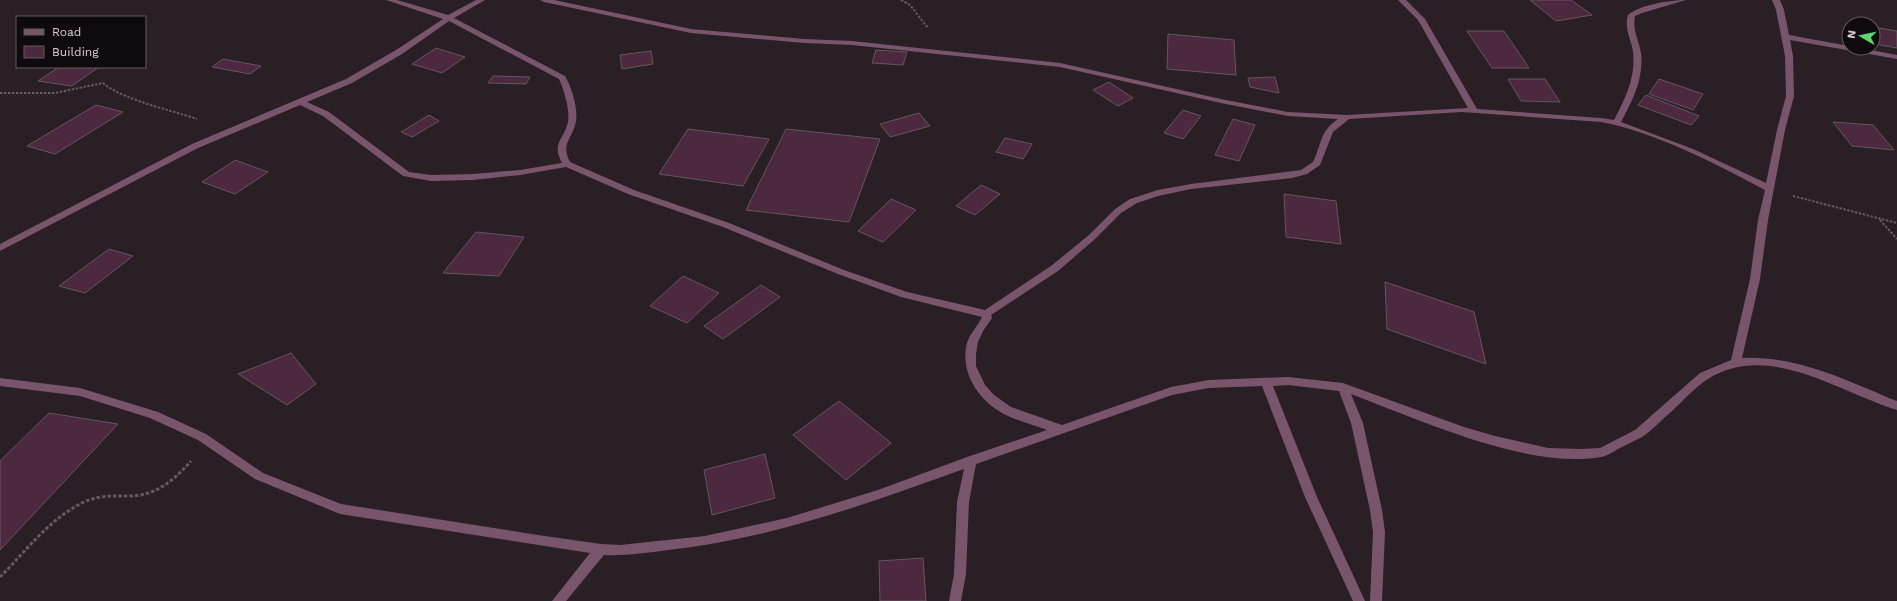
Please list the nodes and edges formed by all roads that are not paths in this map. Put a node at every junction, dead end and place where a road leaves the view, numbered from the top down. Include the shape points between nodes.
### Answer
1 (390, 0) edge
2 (481, 0) edge
3 (544, 0) edge
4 (1402, 0) edge
5 (1682, 0) edge
6 (1776, 0) edge
7 (449, 18) junction
8 (1786, 37) junction
9 (1897, 56) edge
10 (299, 101) junction
11 (1474, 111) junction
12 (1347, 116) junction
13 (1617, 122) junction
14 (567, 164) junction
15 (1770, 189) junction
16 (0, 248) edge
17 (986, 314) junction
18 (1736, 362) junction
19 (1266, 381) junction
20 (0, 382) edge
21 (1343, 388) junction
22 (1897, 406) edge
23 (1062, 430) junction
24 (971, 460) junction
25 (601, 549) junction
26 (558, 601) edge
27 (955, 601) edge
28 (1359, 601) edge
29 (1376, 601) edge

1 - 7 street
2 - 7 street
3 - 12 street via 675,29 852,43 1060,66 1288,114
4 - 11 street via 1429,30
5 - 13 street via 1632,15 1630,29 1638,54 1635,88
6 - 8 street
7 - 10 street via 399,52 349,81
7 - 14 street via 562,78 569,91 572,121 561,154
8 - 9 street
8 - 15 street via 1790,96
10 - 14 street via 326,114 406,174 418,177 441,179 524,174
10 - 16 street via 151,168
11 - 12 street
11 - 13 street via 1570,116
12 - 17 street via 1329,131 1318,162 1307,171 1292,175 1206,184 1145,196 1127,204 1024,291
13 - 15 street via 1696,152
14 - 17 street via 631,192 726,225 905,295
15 - 18 street via 1755,278
17 - 23 street via 987,318 979,327 969,359 975,381 987,396 1003,408
18 - 21 street via 1704,376 1639,433 1602,452 1582,454 1548,453 1495,441
18 - 22 street via 1779,364 1817,374
19 - 21 street
19 - 23 street via 1209,384 1171,391
19 - 28 street via 1293,454
20 - 25 street via 80,392 154,415 202,437 259,476 340,509
21 - 29 street via 1357,423 1376,510 1379,532
23 - 24 street
24 - 25 street via 879,495 786,523 705,540 642,549
24 - 27 street via 963,502 960,574
25 - 26 street

